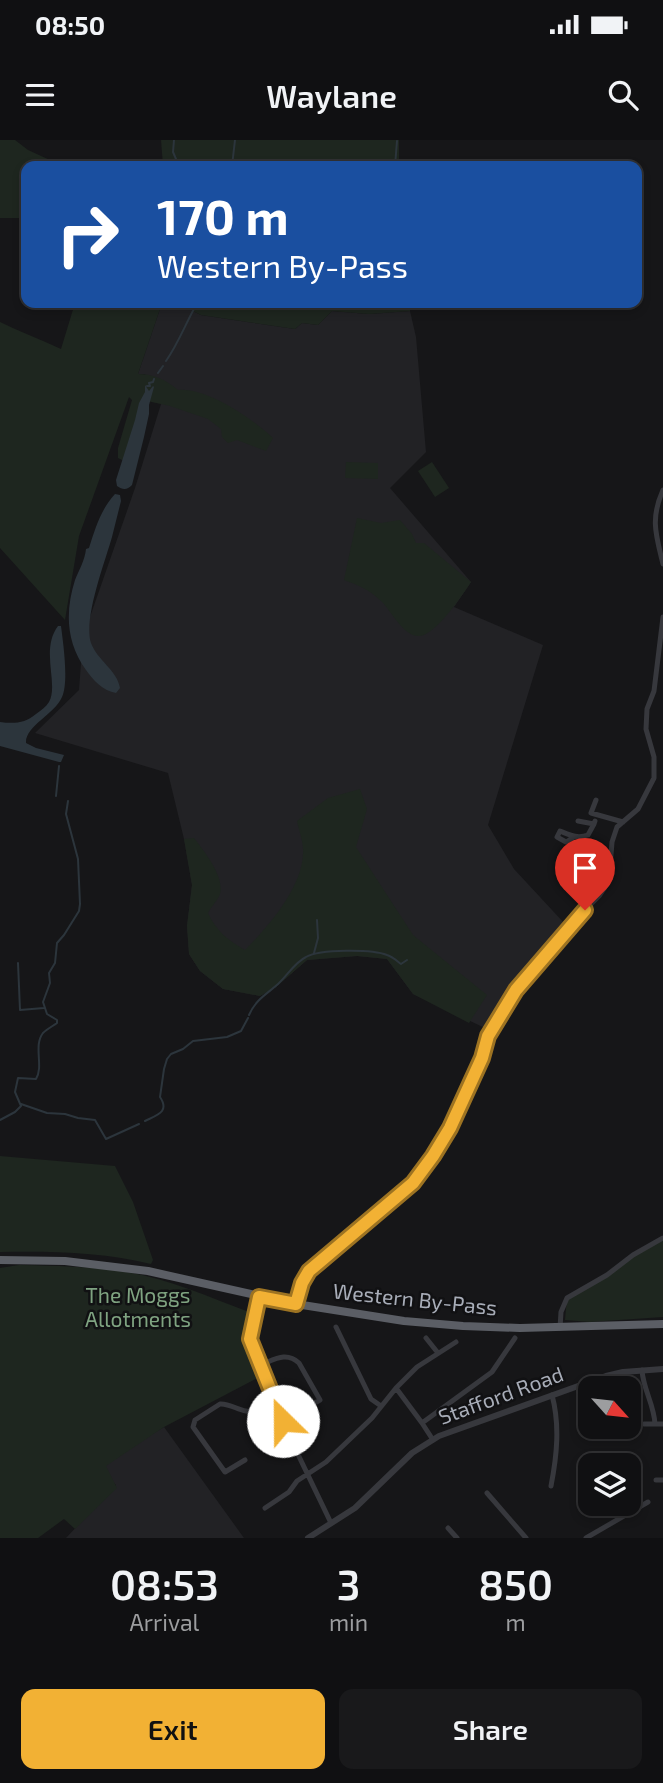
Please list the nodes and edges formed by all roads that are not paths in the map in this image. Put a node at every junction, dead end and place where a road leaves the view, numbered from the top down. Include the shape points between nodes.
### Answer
1 (663, 490) edge
2 (663, 564) edge
3 (663, 617) edge
4 (596, 800) dead end
5 (598, 815) junction
6 (578, 821) dead end
7 (623, 822) junction
8 (594, 824) junction
9 (574, 837) dead end
10 (663, 1238) edge
11 (0, 1260) edge
12 (259, 1297) junction
13 (296, 1304) junction
14 (663, 1324) edge
15 (336, 1326) dead end
16 (560, 1328) junction
17 (426, 1338) dead end
18 (515, 1338) dead end
19 (456, 1342) dead end
20 (438, 1353) junction
21 (260, 1366) junction
22 (663, 1369) edge
23 (642, 1370) junction
24 (396, 1388) junction
25 (552, 1395) junction
26 (273, 1398) junction
27 (313, 1404) dead end
28 (381, 1406) junction
29 (422, 1423) junction
30 (644, 1424) dead end
31 (655, 1424) junction
32 (663, 1424) edge
33 (433, 1440) junction
34 (245, 1460) dead end
35 (309, 1474) junction
36 (551, 1486) dead end
37 (492, 1495) dead end
38 (648, 1502) dead end
39 (265, 1508) dead end
40 (331, 1523) junction
41 (449, 1528) dead end
42 (460, 1529) dead end
43 (456, 1536) edge
44 (308, 1538) edge
45 (526, 1538) edge
46 (586, 1538) edge

1 - 2 street via 654,530
3 - 7 street via 654,691 647,709 654,778 638,809
4 - 5 street via 591,813
5 - 7 street
5 - 8 street
6 - 8 street
7 - 13 street via 612,842 609,881 516,990 491,1031 456,1115 433,1156 413,1183 309,1271
8 - 9 street via 588,835
10 - 16 street via 568,1298
11 - 12 highway, Western By-Pass via 65,1261 148,1271
12 - 13 highway, Western By-Pass
12 - 21 street via 250,1339
13 - 16 highway, Western By-Pass via 404,1321
14 - 16 highway, Western By-Pass
15 - 28 street via 371,1399
17 - 20 street
18 - 29 street via 492,1372
19 - 20 street
20 - 24 street
21 - 26 street
21 - 27 street via 285,1356 294,1358 320,1400
22 - 23 street, Stafford Road
23 - 25 street, Stafford Road via 606,1376
23 - 31 street
24 - 28 street
24 - 29 street
25 - 33 street, Stafford Road
25 - 36 street via 557,1454
26 - 34 street via 253,1411 220,1404 195,1420 193,1427 225,1472
26 - 35 street
28 - 35 street
29 - 33 street
30 - 31 street
31 - 32 street
33 - 40 street, Stafford Road via 412,1453 355,1508
35 - 39 street
35 - 40 street
37 - 45 street
38 - 46 street
40 - 44 street, Stafford Road
41 - 43 street
42 - 43 street

